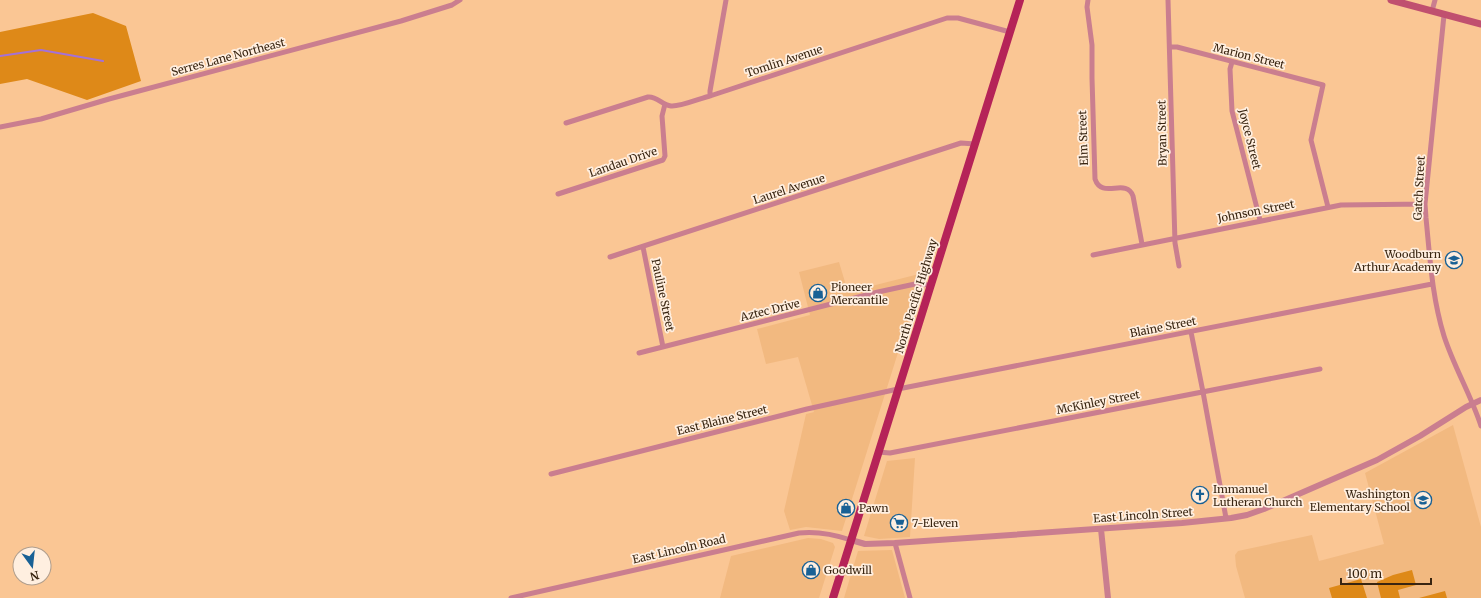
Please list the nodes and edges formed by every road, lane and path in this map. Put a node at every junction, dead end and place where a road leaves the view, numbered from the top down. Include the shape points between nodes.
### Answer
1 (460, 0) edge
2 (726, 0) edge
3 (1020, 0) edge
4 (1088, 0) edge
5 (1168, 0) edge
6 (1391, 0) edge
7 (1435, 0) edge
8 (1432, 11) junction
9 (1444, 14) junction
10 (1481, 24) edge
11 (1010, 32) junction
12 (1170, 47) junction
13 (1232, 62) junction
14 (710, 96) junction
15 (665, 104) junction
16 (566, 123) dead end
17 (0, 127) edge
18 (975, 144) junction
19 (558, 194) dead end
20 (1425, 204) junction
21 (1328, 207) junction
22 (1260, 220) junction
23 (1175, 238) junction
24 (1142, 244) junction
25 (643, 247) junction
26 (1093, 255) dead end
27 (610, 257) dead end
28 (1179, 266) dead end
29 (1432, 284) junction
30 (930, 285) junction
31 (1191, 332) junction
32 (663, 347) junction
33 (639, 354) dead end
34 (1320, 369) dead end
35 (898, 389) junction
36 (1204, 392) junction
37 (1481, 400) edge
38 (1474, 403) junction
39 (1481, 426) edge
40 (878, 452) junction
41 (551, 474) dead end
42 (1226, 518) junction
43 (1101, 529) junction
44 (851, 540) junction
45 (895, 543) junction
46 (511, 598) edge
47 (833, 598) edge
48 (910, 598) edge
49 (1108, 598) edge

1 - 17 street, Serres Lane Northeast via 452,5 401,21 41,119
2 - 14 street
3 - 11 main road, North Pacific Highway
4 - 24 street, Elm Street via 1092,46 1095,179 1101,188 1125,187 1130,190
5 - 12 street, Bryan Street
6 - 8 main road
7 - 8 street
8 - 9 main road
9 - 10 main road
9 - 20 street, Gatch Street
11 - 14 street, Tomlin Avenue via 958,18 947,18
11 - 18 main road, North Pacific Highway
12 - 13 street, Marion Street
12 - 23 street, Bryan Street
13 - 21 street, Marion Street via 1323,85 1311,140
13 - 22 street, Joyce Street via 1232,111
14 - 15 street, Tomlin Avenue via 676,106
15 - 16 street, Tomlin Avenue via 654,97 645,97
15 - 19 street, Landau Drive via 662,116 665,156 663,160
18 - 25 street, Laurel Avenue via 961,143
18 - 30 main road, North Pacific Highway
20 - 21 street, Johnson Street via 1354,204
20 - 29 street, Gatch Street
21 - 22 street, Johnson Street
22 - 23 street, Johnson Street
23 - 24 street, Johnson Street
23 - 28 street, Bryan Street
24 - 26 street, Johnson Street
25 - 27 street, Laurel Avenue
25 - 32 street, Pauline Street
29 - 31 street, Blaine Street
29 - 38 street, Gatch Street via 1444,335
30 - 32 street, Aztec Drive via 915,284
30 - 35 main road, North Pacific Highway
31 - 35 street, Blaine Street
31 - 36 street
32 - 33 street, Aztec Drive
34 - 36 street, McKinley Street
35 - 40 main road, North Pacific Highway
35 - 41 street, East Blaine Street via 807,409
36 - 40 street, McKinley Street via 890,453
36 - 42 street
37 - 38 street, East Lincoln Street
38 - 39 street, Gatch Street
38 - 42 street, East Lincoln Street via 1366,465 1258,512
40 - 44 main road, North Pacific Highway
42 - 43 street, East Lincoln Street
43 - 45 street, East Lincoln Street
43 - 49 street
44 - 45 street, East Lincoln Street via 865,544
44 - 46 street, East Lincoln Road via 822,532 809,532
44 - 47 main road, North Pacific Highway
45 - 48 street

